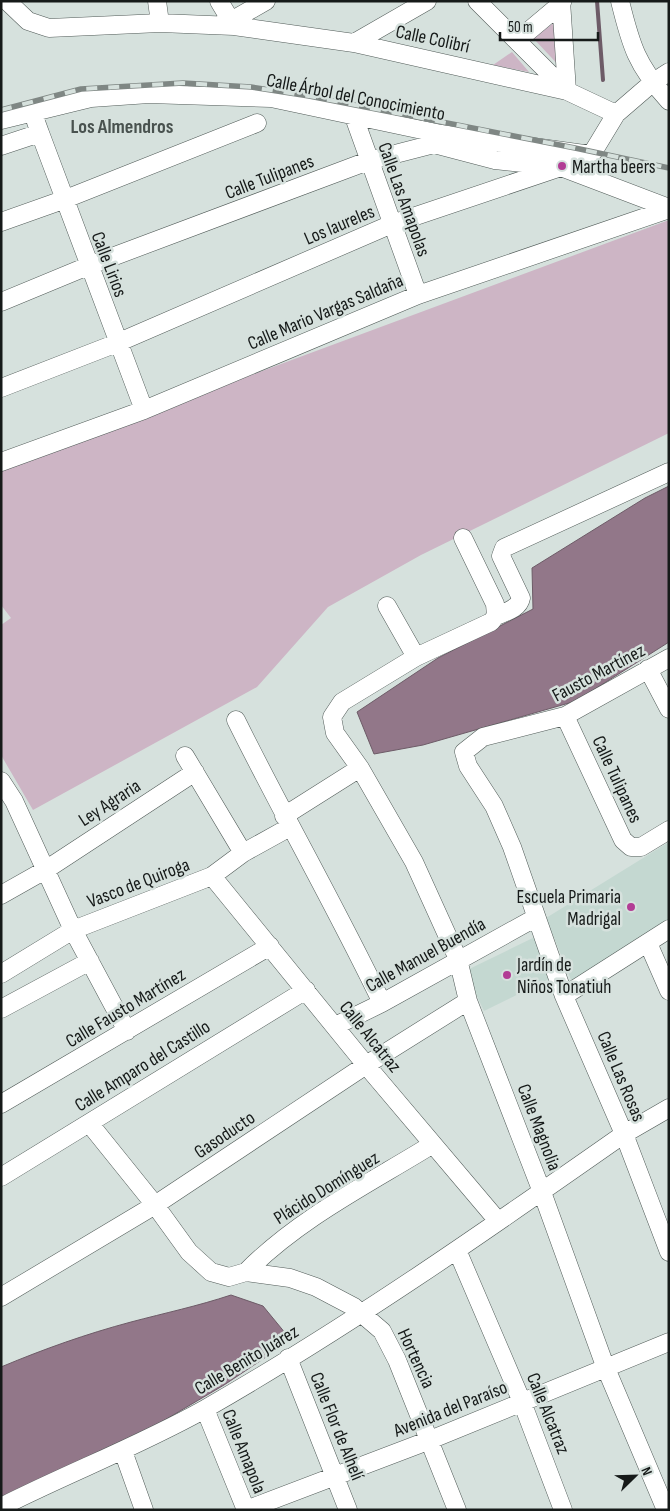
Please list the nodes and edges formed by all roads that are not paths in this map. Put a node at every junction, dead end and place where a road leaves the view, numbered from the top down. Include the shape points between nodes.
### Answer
1 (7, 1) edge
2 (157, 1) edge
3 (219, 1) edge
4 (266, 1) edge
5 (427, 1) edge
6 (476, 1) edge
7 (620, 1) edge
8 (562, 2) edge
9 (160, 23) junction
10 (232, 24) junction
11 (518, 40) junction
12 (354, 43) junction
13 (669, 72) edge
14 (652, 83) junction
15 (567, 91) junction
16 (669, 101) edge
17 (33, 111) junction
18 (616, 114) junction
19 (354, 117) junction
20 (1, 120) edge
21 (257, 123) dead end
22 (40, 132) junction
23 (1, 146) edge
24 (584, 154) junction
25 (368, 161) junction
26 (561, 167) junction
27 (63, 200) junction
28 (669, 208) edge
29 (1, 222) edge
30 (392, 224) junction
31 (88, 266) junction
32 (418, 294) junction
33 (1, 302) edge
34 (117, 343) junction
35 (1, 388) edge
36 (144, 410) junction
37 (1, 462) edge
38 (669, 472) edge
39 (463, 538) dead end
40 (387, 606) dead end
41 (496, 616) junction
42 (416, 657) junction
43 (669, 658) edge
44 (648, 670) junction
45 (669, 709) edge
46 (565, 716) junction
47 (236, 720) dead end
48 (186, 756) dead end
49 (360, 768) junction
50 (195, 772) junction
51 (1, 782) edge
52 (8, 805) edge
53 (287, 822) junction
54 (669, 830) edge
55 (243, 853) junction
56 (47, 868) junction
57 (212, 876) junction
58 (1, 895) edge
59 (535, 918) junction
60 (669, 929) edge
61 (73, 930) junction
62 (648, 943) junction
63 (270, 946) junction
64 (458, 959) junction
65 (90, 961) junction
66 (1, 974) edge
67 (306, 990) junction
68 (669, 992) edge
69 (564, 996) junction
70 (468, 1001) junction
71 (382, 1003) junction
72 (1, 1009) edge
73 (336, 1026) junction
74 (127, 1031) junction
75 (366, 1065) junction
76 (1, 1104) edge
77 (669, 1108) edge
78 (89, 1123) junction
79 (624, 1134) junction
80 (433, 1144) junction
81 (1, 1177) edge
82 (542, 1192) junction
83 (155, 1205) junction
84 (498, 1221) junction
85 (457, 1250) junction
86 (669, 1252) edge
87 (246, 1272) junction
88 (1, 1297) edge
89 (363, 1313) junction
90 (669, 1342) edge
91 (288, 1358) junction
92 (605, 1366) junction
93 (522, 1402) junction
94 (205, 1409) junction
95 (430, 1440) junction
96 (123, 1451) junction
97 (334, 1475) junction
98 (1, 1507) edge
99 (144, 1510) edge
100 (246, 1510) edge
101 (348, 1510) edge
102 (457, 1510) edge
103 (563, 1510) edge
104 (666, 1510) edge

1 - 9 street, Calle Colibrí via 28,21 49,28
2 - 9 street
3 - 10 street
4 - 10 street
5 - 12 street
6 - 11 street
7 - 14 street via 636,56
8 - 11 street
8 - 15 street
9 - 10 street, Calle Colibrí
10 - 12 street, Calle Colibrí
11 - 15 street
12 - 15 street, Calle Colibrí
13 - 14 street, Los laureles
14 - 16 street
14 - 18 street, Los laureles
15 - 18 street, Calle Colibrí
17 - 19 street, Calle Árbol del Conocimiento via 91,98 149,94 271,98
17 - 20 street, Calle Árbol del Conocimiento
17 - 22 street, Calle Lirios
18 - 24 street, Los laureles via 593,152
19 - 24 street, Calle Árbol del Conocimiento via 441,134
19 - 25 street, Calle Las Amapolas
21 - 27 street
22 - 23 street
22 - 27 street, Calle Lirios
24 - 26 street, Los laureles
25 - 26 street, Calle Tulipanes via 434,144 495,160
25 - 30 street, Calle Las Amapolas
25 - 31 street, Calle Tulipanes
26 - 28 street, Calle Tulipanes
26 - 30 street, Los laureles
27 - 29 street
27 - 31 street, Calle Lirios
28 - 32 street, Calle Mario Vargas Saldaña
30 - 32 street, Calle Las Amapolas
30 - 34 street, Los laureles
31 - 33 street, Calle Tulipanes
31 - 34 street, Calle Lirios
32 - 36 street, Calle Mario Vargas Saldaña
34 - 35 street, Los laureles
34 - 36 street, Calle Lirios
36 - 37 street, Calle Mario Vargas Saldaña
38 - 41 street, Calle Magnolia via 504,548 501,556 521,598 516,607
39 - 41 street via 495,604
40 - 42 street
41 - 42 street, Calle Magnolia via 491,622
42 - 49 street, Calle Magnolia via 342,702 332,717 335,733
43 - 44 street, Fausto Martínez
44 - 45 street
44 - 46 street, Fausto Martínez
46 - 54 street, Calle Tulipanes via 623,840 631,847 641,847
46 - 59 street, Fausto Martínez via 483,738 464,752 468,766 501,822
47 - 53 street
48 - 50 street
49 - 53 street, Vasco de Quiroga
49 - 64 street, Calle Magnolia via 414,862
50 - 55 street
50 - 56 street, Ley Agraria
51 - 52 street
52 - 56 street
53 - 55 street, Vasco de Quiroga
53 - 71 street via 351,938
55 - 57 street, Vasco de Quiroga
56 - 58 street, Ley Agraria
56 - 61 street
57 - 61 street, Vasco de Quiroga
57 - 63 street, Calle Alcatraz
59 - 64 street, Calle Manuel Buendía
59 - 69 street, Calle Las Rosas
60 - 62 street
61 - 65 street
61 - 66 street, Vasco de Quiroga
62 - 68 street
62 - 69 street
63 - 67 street, Calle Alcatraz
63 - 74 street, Calle Fausto Martínez
64 - 70 street, Calle Magnolia
64 - 71 street, Calle Manuel Buendía
65 - 72 street
65 - 74 street
67 - 73 street, Calle Alcatraz
67 - 78 street, Calle Amparo del Castillo
69 - 79 street, Calle Las Rosas
70 - 75 street, Gasoducto
70 - 82 street, Calle Magnolia
71 - 73 street, Calle Manuel Buendía
73 - 75 street, Calle Alcatraz
74 - 76 street, Calle Fausto Martínez
75 - 80 street, Calle Alcatraz
75 - 83 street, Gasoducto
77 - 79 street, Calle Benito Juárez
78 - 81 street, Calle Amparo del Castillo
78 - 83 street, Hortencia
79 - 82 street, Calle Benito Juárez
79 - 86 street, Calle Las Rosas
80 - 84 street, Calle Alcatraz
80 - 87 street, Plácido Domínguez via 270,1247
82 - 84 street, Calle Benito Juárez
82 - 92 street, Calle Magnolia
83 - 87 street, Hortencia via 189,1252 211,1272 229,1277
83 - 88 street, Gasoducto
84 - 85 street, Calle Benito Juárez
85 - 89 street, Calle Benito Juárez
85 - 93 street, Calle Alcatraz
87 - 89 street, Hortencia via 290,1278 316,1287
89 - 91 street, Calle Benito Juárez
89 - 95 street, Hortencia via 382,1331 398,1360
90 - 92 street, Avenida del Paraíso
91 - 94 street, Calle Benito Juárez
91 - 97 street, Calle Flor de Alhelí
92 - 93 street, Avenida del Paraíso
92 - 104 street, Calle Magnolia
93 - 95 street, Avenida del Paraíso
93 - 103 street, Calle Alcatraz
94 - 96 street, Calle Benito Juárez
94 - 100 street, Calle Amapola
95 - 97 street, Avenida del Paraíso
95 - 102 street, Hortencia
96 - 98 street, Calle Benito Juárez
96 - 99 street
97 - 100 street, Avenida del Paraíso
97 - 101 street, Calle Flor de Alhelí

